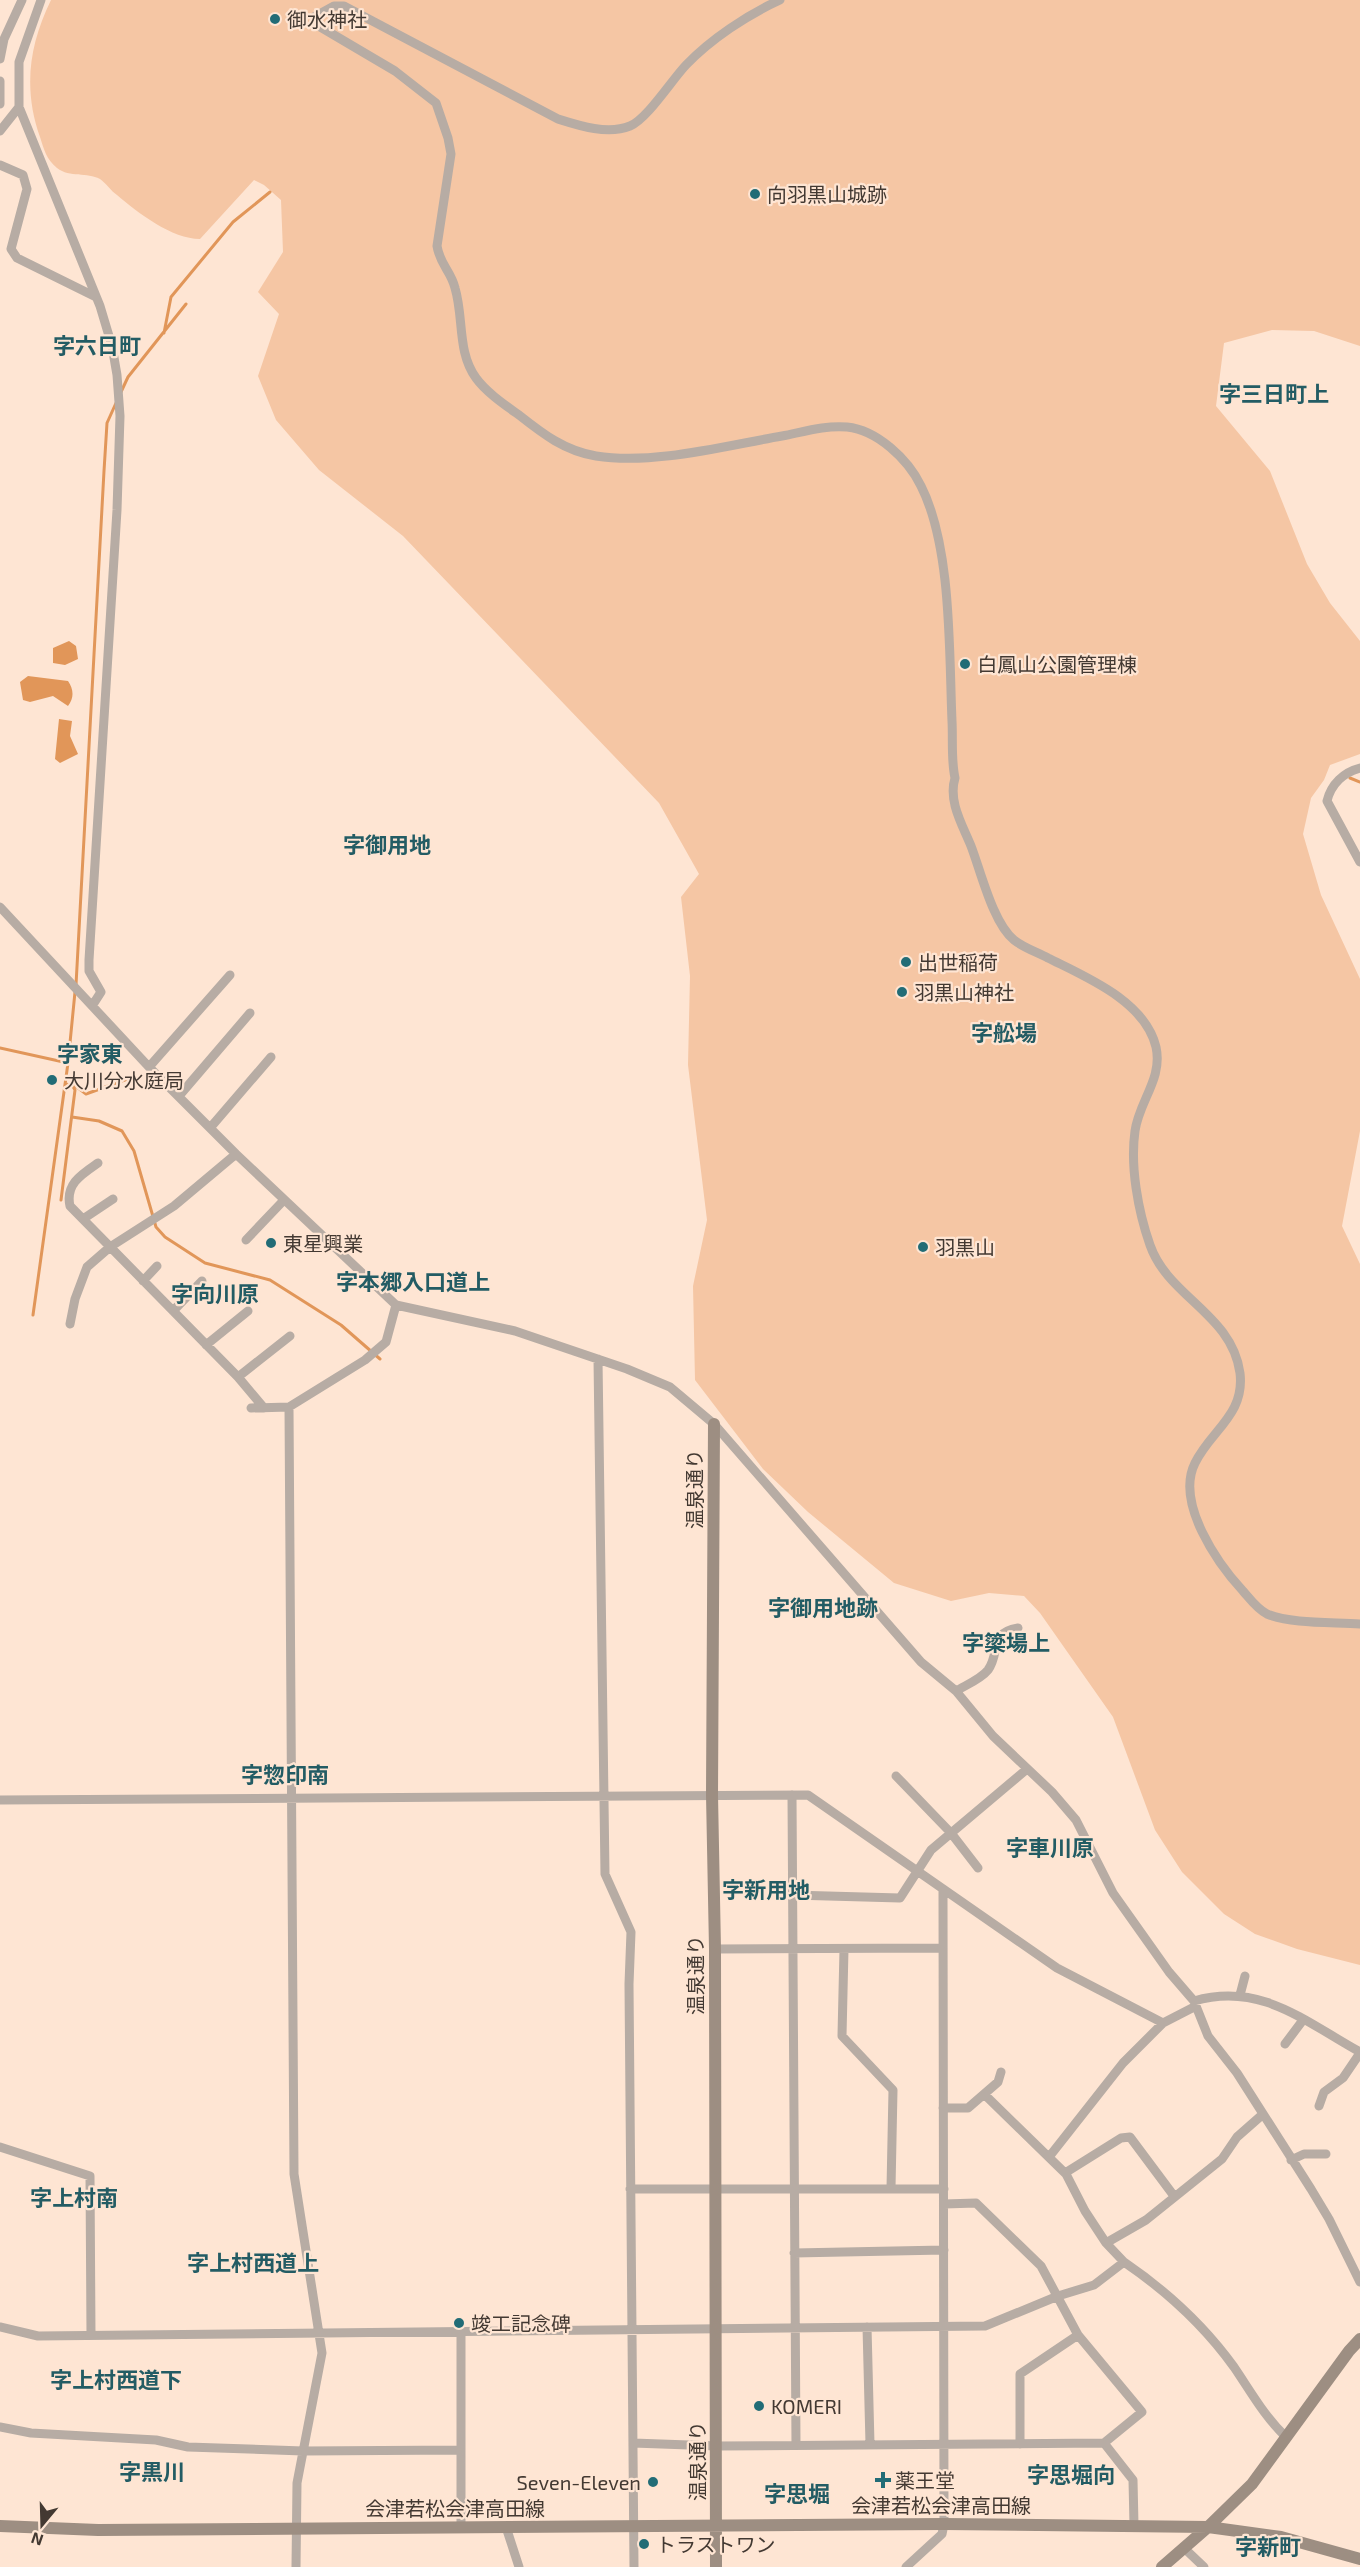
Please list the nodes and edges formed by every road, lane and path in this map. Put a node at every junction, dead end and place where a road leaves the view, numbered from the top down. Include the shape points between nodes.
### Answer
1 (22, 0) edge
2 (41, 0) edge
3 (780, 0) edge
4 (0, 59) edge
5 (0, 81) edge
6 (0, 104) edge
7 (19, 107) junction
8 (0, 131) edge
9 (0, 165) edge
10 (96, 297) junction
11 (1360, 768) edge
12 (1360, 862) edge
13 (0, 907) edge
14 (230, 975) dead end
15 (89, 1003) junction
16 (250, 1013) dead end
17 (271, 1057) dead end
18 (149, 1067) junction
19 (178, 1096) junction
20 (210, 1128) junction
21 (236, 1154) junction
22 (98, 1163) dead end
23 (113, 1199) dead end
24 (284, 1200) junction
25 (83, 1219) junction
26 (246, 1240) dead end
27 (110, 1247) junction
28 (157, 1266) dead end
29 (143, 1281) junction
30 (202, 1281) dead end
31 (396, 1305) junction
32 (173, 1311) junction
33 (248, 1311) dead end
34 (70, 1324) dead end
35 (290, 1336) dead end
36 (206, 1345) junction
37 (598, 1359) junction
38 (238, 1377) junction
39 (251, 1407) dead end
40 (289, 1407) junction
41 (264, 1408) junction
42 (714, 1424) junction
43 (1360, 1624) edge
44 (1018, 1628) dead end
45 (956, 1691) junction
46 (1027, 1769) junction
47 (896, 1776) dead end
48 (602, 1795) junction
49 (792, 1795) junction
50 (712, 1796) junction
51 (290, 1798) junction
52 (0, 1800) edge
53 (951, 1833) junction
54 (978, 1868) dead end
55 (919, 1872) junction
56 (943, 1889) junction
57 (792, 1895) junction
58 (844, 1948) junction
59 (942, 1948) junction
60 (715, 1949) junction
61 (792, 1949) junction
62 (1245, 1976) dead end
63 (1240, 1995) junction
64 (1195, 2004) junction
65 (1304, 2020) junction
66 (1163, 2023) junction
67 (1285, 2044) dead end
68 (1360, 2053) edge
69 (1001, 2072) dead end
70 (985, 2095) junction
71 (1319, 2106) dead end
72 (943, 2108) junction
73 (1262, 2115) junction
74 (0, 2146) edge
75 (1326, 2154) dead end
76 (1049, 2157) junction
77 (1291, 2160) junction
78 (1065, 2174) junction
79 (630, 2188) junction
80 (716, 2188) junction
81 (891, 2188) junction
82 (794, 2189) junction
83 (944, 2189) junction
84 (1174, 2196) junction
85 (944, 2204) junction
86 (1106, 2242) junction
87 (944, 2250) junction
88 (794, 2253) junction
89 (1124, 2262) junction
90 (1360, 2282) edge
91 (1058, 2296) junction
92 (794, 2326) junction
93 (0, 2327) edge
94 (867, 2327) junction
95 (944, 2327) junction
96 (717, 2328) junction
97 (631, 2329) junction
98 (461, 2331) junction
99 (320, 2333) junction
100 (91, 2335) junction
101 (1078, 2335) junction
102 (1360, 2339) edge
103 (0, 2427) edge
104 (1286, 2438) junction
105 (633, 2443) junction
106 (1104, 2443) junction
107 (870, 2444) junction
108 (945, 2444) junction
109 (1020, 2444) junction
110 (796, 2445) junction
111 (717, 2446) junction
112 (461, 2450) junction
113 (303, 2451) junction
114 (944, 2524) junction
115 (1134, 2524) junction
116 (0, 2526) edge
117 (633, 2526) junction
118 (717, 2526) junction
119 (461, 2527) junction
120 (506, 2527) junction
121 (1208, 2527) junction
122 (296, 2529) junction
123 (1184, 2548) junction
124 (1360, 2559) edge
125 (296, 2567) edge
126 (519, 2567) edge
127 (634, 2567) edge
128 (716, 2567) edge
129 (906, 2567) edge
130 (1162, 2567) edge
131 (1204, 2567) edge

1 - 4 street via 3,39
2 - 7 street via 19,62
3 - 43 street via 705,46 644,117 616,129 558,119 344,6 334,6 314,16 317,25 395,71 436,103 451,154 439,259 456,289 463,349 476,378 539,432 579,452 636,458 831,426 849,427 870,433 884,443 921,484 943,561 953,801 1001,924 1015,941 1125,1003 1141,1017 1155,1045 1157,1072 1135,1128 1137,1191 1149,1244 1160,1267 1223,1329 1240,1374 1241,1390 1232,1415 1193,1466 1192,1500 1199,1529 1215,1556 1260,1611 1278,1618
5 - 6 street
7 - 8 street
7 - 10 street
9 - 10 street via 23,175 27,189 11,249 17,258
10 - 15 street via 112,346 120,416 89,960 89,971 101,992
11 - 12 street via 1347,772 1338,781 1329,791 1327,801
13 - 15 street
14 - 18 street
15 - 18 street
16 - 19 street
17 - 20 street
18 - 19 street
19 - 20 street
20 - 21 street
21 - 24 street
21 - 27 street via 174,1206
22 - 25 street via 74,1179 68,1197 70,1206
23 - 25 street
24 - 26 street
24 - 31 street
25 - 27 street
27 - 29 street
27 - 34 street via 87,1267
28 - 29 street
29 - 32 street
30 - 32 street
31 - 37 street via 515,1330
31 - 40 street via 386,1342 365,1360
32 - 36 street
33 - 36 street
35 - 38 street
36 - 38 street
37 - 42 street via 670,1387
37 - 48 street
38 - 41 street
39 - 41 street
40 - 41 street
40 - 51 street
42 - 45 street via 921,1662
42 - 50 main road, 温泉通り
44 - 45 street via 999,1636 984,1674
45 - 46 street
46 - 53 street
46 - 64 street via 1076,1820 1113,1893
47 - 53 street
48 - 50 street
48 - 51 street
48 - 79 street via 605,1874 631,1932
49 - 50 street
49 - 55 street via 808,1795
49 - 57 street
50 - 60 main road, 温泉通り
51 - 52 street
51 - 99 street via 294,2174
53 - 54 street
53 - 55 street via 931,1850
55 - 56 street
55 - 57 street via 900,1898
56 - 59 street
56 - 66 street via 1057,1968
57 - 61 street
58 - 59 street
58 - 61 street
58 - 81 street via 842,2036 893,2090
59 - 72 street
60 - 61 street
60 - 80 main road, 温泉通り
61 - 82 street
62 - 63 street
63 - 64 street via 1215,1995
63 - 65 street via 1265,2001
64 - 66 street
64 - 73 street via 1208,2036 1237,2073
65 - 67 street
65 - 68 street
66 - 76 street via 1124,2063
68 - 71 street via 1343,2078 1324,2092
69 - 70 street via 998,2082
70 - 72 street via 968,2108
70 - 76 street
72 - 83 street
73 - 77 street
73 - 84 street via 1237,2137 1222,2159
74 - 100 street via 90,2176
75 - 77 street via 1304,2154
76 - 78 street
77 - 90 street via 1329,2219
78 - 84 street via 1121,2138 1130,2137
78 - 86 street
79 - 80 street
79 - 97 street
80 - 82 street
80 - 96 main road, 温泉通り
81 - 82 street
81 - 83 street
82 - 88 street
83 - 85 street
84 - 86 street via 1146,2220
85 - 87 street
85 - 91 street via 976,2204 1041,2266
86 - 89 street
87 - 88 street
87 - 95 street
88 - 92 street
89 - 91 street via 1094,2285
89 - 104 street via 1157,2284 1193,2317
91 - 95 street via 985,2326
91 - 101 street
92 - 94 street
92 - 96 street
92 - 110 street
93 - 100 street via 38,2336
94 - 95 street
94 - 107 street
95 - 108 street
96 - 97 street
96 - 111 main road, 温泉通り
97 - 98 street
97 - 105 street
98 - 99 street
98 - 112 street
99 - 100 street
99 - 113 street via 321,2366
101 - 106 street via 1142,2412
101 - 109 street via 1020,2374
102 - 104 main road
103 - 113 street via 31,2433 156,2440 188,2447
104 - 121 main road via 1252,2484
105 - 111 street
105 - 117 street
106 - 109 street
106 - 115 street via 1132,2480
107 - 108 street
107 - 110 street
108 - 109 street
108 - 114 street
110 - 111 street
111 - 118 main road, 温泉通り
112 - 113 street
112 - 119 street
113 - 122 street via 297,2483
114 - 115 main road, 会津若松会津高田線
114 - 118 main road, 会津若松会津高田線
114 - 129 street via 942,2534
115 - 121 main road, 会津若松会津高田線
116 - 122 main road, 会津若松会津高田線
117 - 118 main road, 会津若松会津高田線
117 - 120 main road, 会津若松会津高田線
117 - 127 street
118 - 128 main road, 温泉通り
119 - 120 main road, 会津若松会津高田線
119 - 122 main road, 会津若松会津高田線
120 - 126 street
121 - 123 main road
121 - 124 main road, 会津若松会津高田線 via 1267,2534
122 - 125 street
123 - 130 main road
123 - 131 street

